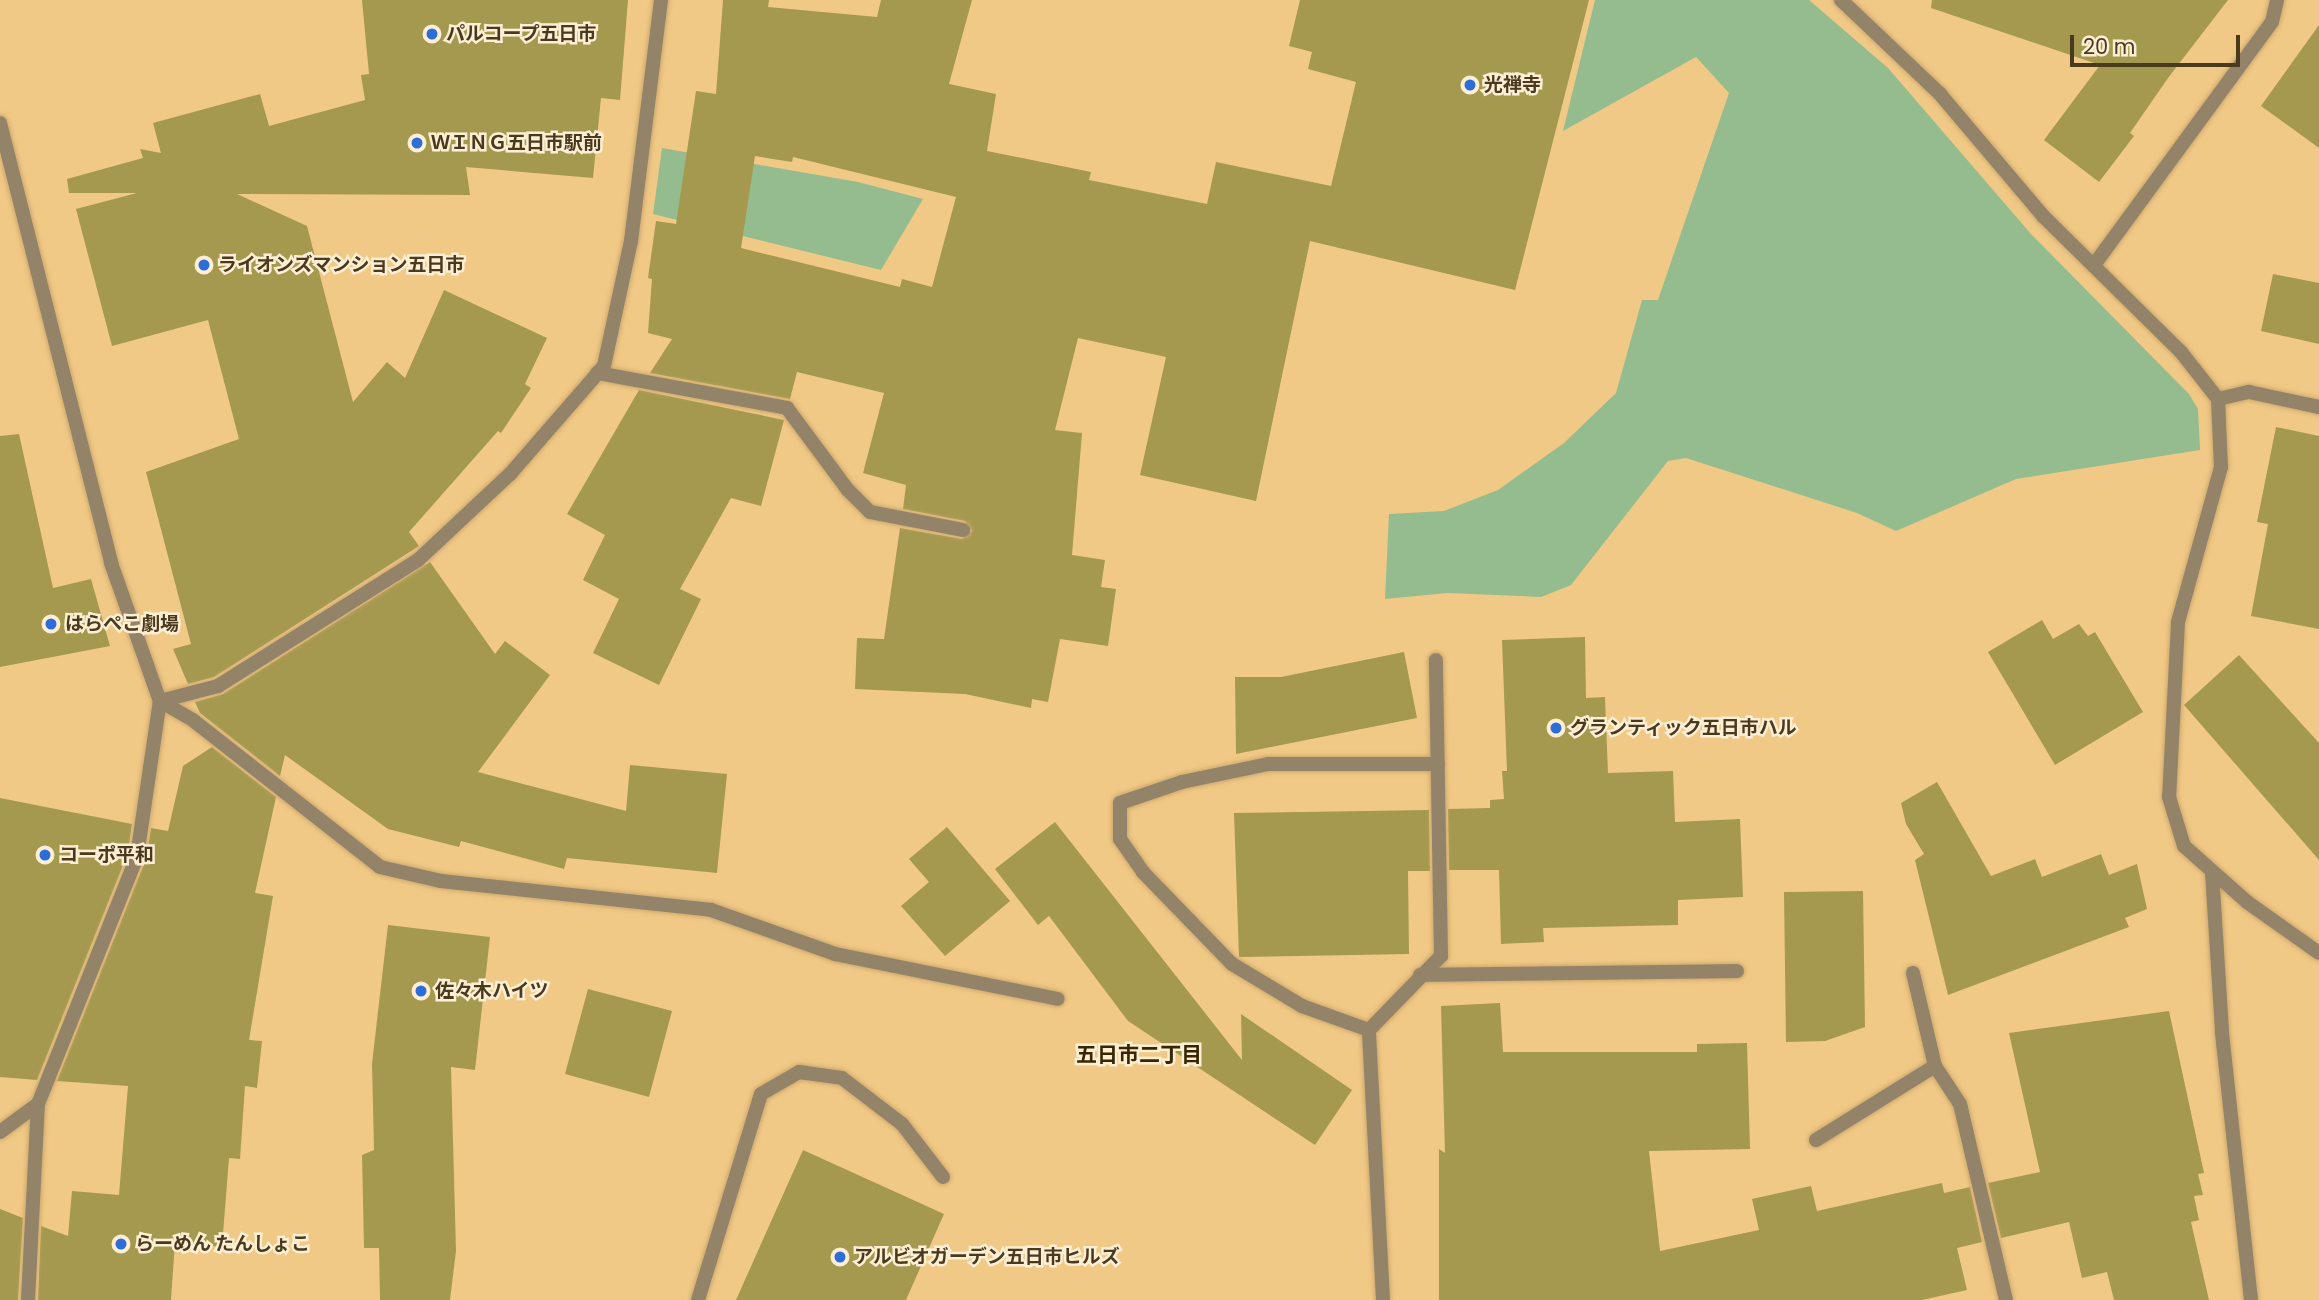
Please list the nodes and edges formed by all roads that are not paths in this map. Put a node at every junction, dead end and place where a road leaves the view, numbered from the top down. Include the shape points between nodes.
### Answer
1 (661, 0) edge
2 (1841, 0) edge
3 (2277, 0) edge
4 (0, 123) edge
5 (2094, 265) junction
6 (597, 373) junction
7 (2218, 399) junction
8 (2319, 407) edge
9 (963, 530) dead end
10 (1436, 660) dead end
11 (160, 701) junction
12 (1438, 764) junction
13 (2212, 872) junction
14 (2319, 953) edge
15 (1737, 971) dead end
16 (1913, 973) dead end
17 (1420, 975) junction
18 (1058, 999) dead end
19 (1369, 1030) junction
20 (1935, 1066) junction
21 (38, 1104) junction
22 (0, 1132) edge
23 (1816, 1140) dead end
24 (943, 1177) dead end
25 (28, 1300) edge
26 (698, 1300) edge
27 (1383, 1300) edge
28 (2006, 1300) edge
29 (2252, 1300) edge

1 - 6 street via 631,241 604,366
2 - 5 street via 1940,94 2043,216
3 - 5 street via 2273,22
4 - 11 street via 111,563
5 - 7 street via 2181,352
6 - 9 street via 787,408 870,512
6 - 11 street via 510,474 418,560 218,686
7 - 8 street via 2249,392
7 - 13 street via 2221,467 2178,622 2169,747 2169,797 2184,846
10 - 12 street
11 - 18 street via 194,720 380,867 441,881 711,910 835,954
11 - 21 street via 137,856
12 - 17 street via 1441,956
12 - 19 street via 1268,764 1182,782 1120,803 1120,839 1143,872 1232,964 1302,1006
13 - 14 street
13 - 29 street via 2222,1033
15 - 17 street
16 - 20 street
17 - 19 street
19 - 27 street
20 - 23 street
20 - 28 street via 1960,1104
21 - 22 street
21 - 25 street
24 - 26 street via 902,1124 842,1077 799,1072 761,1094

